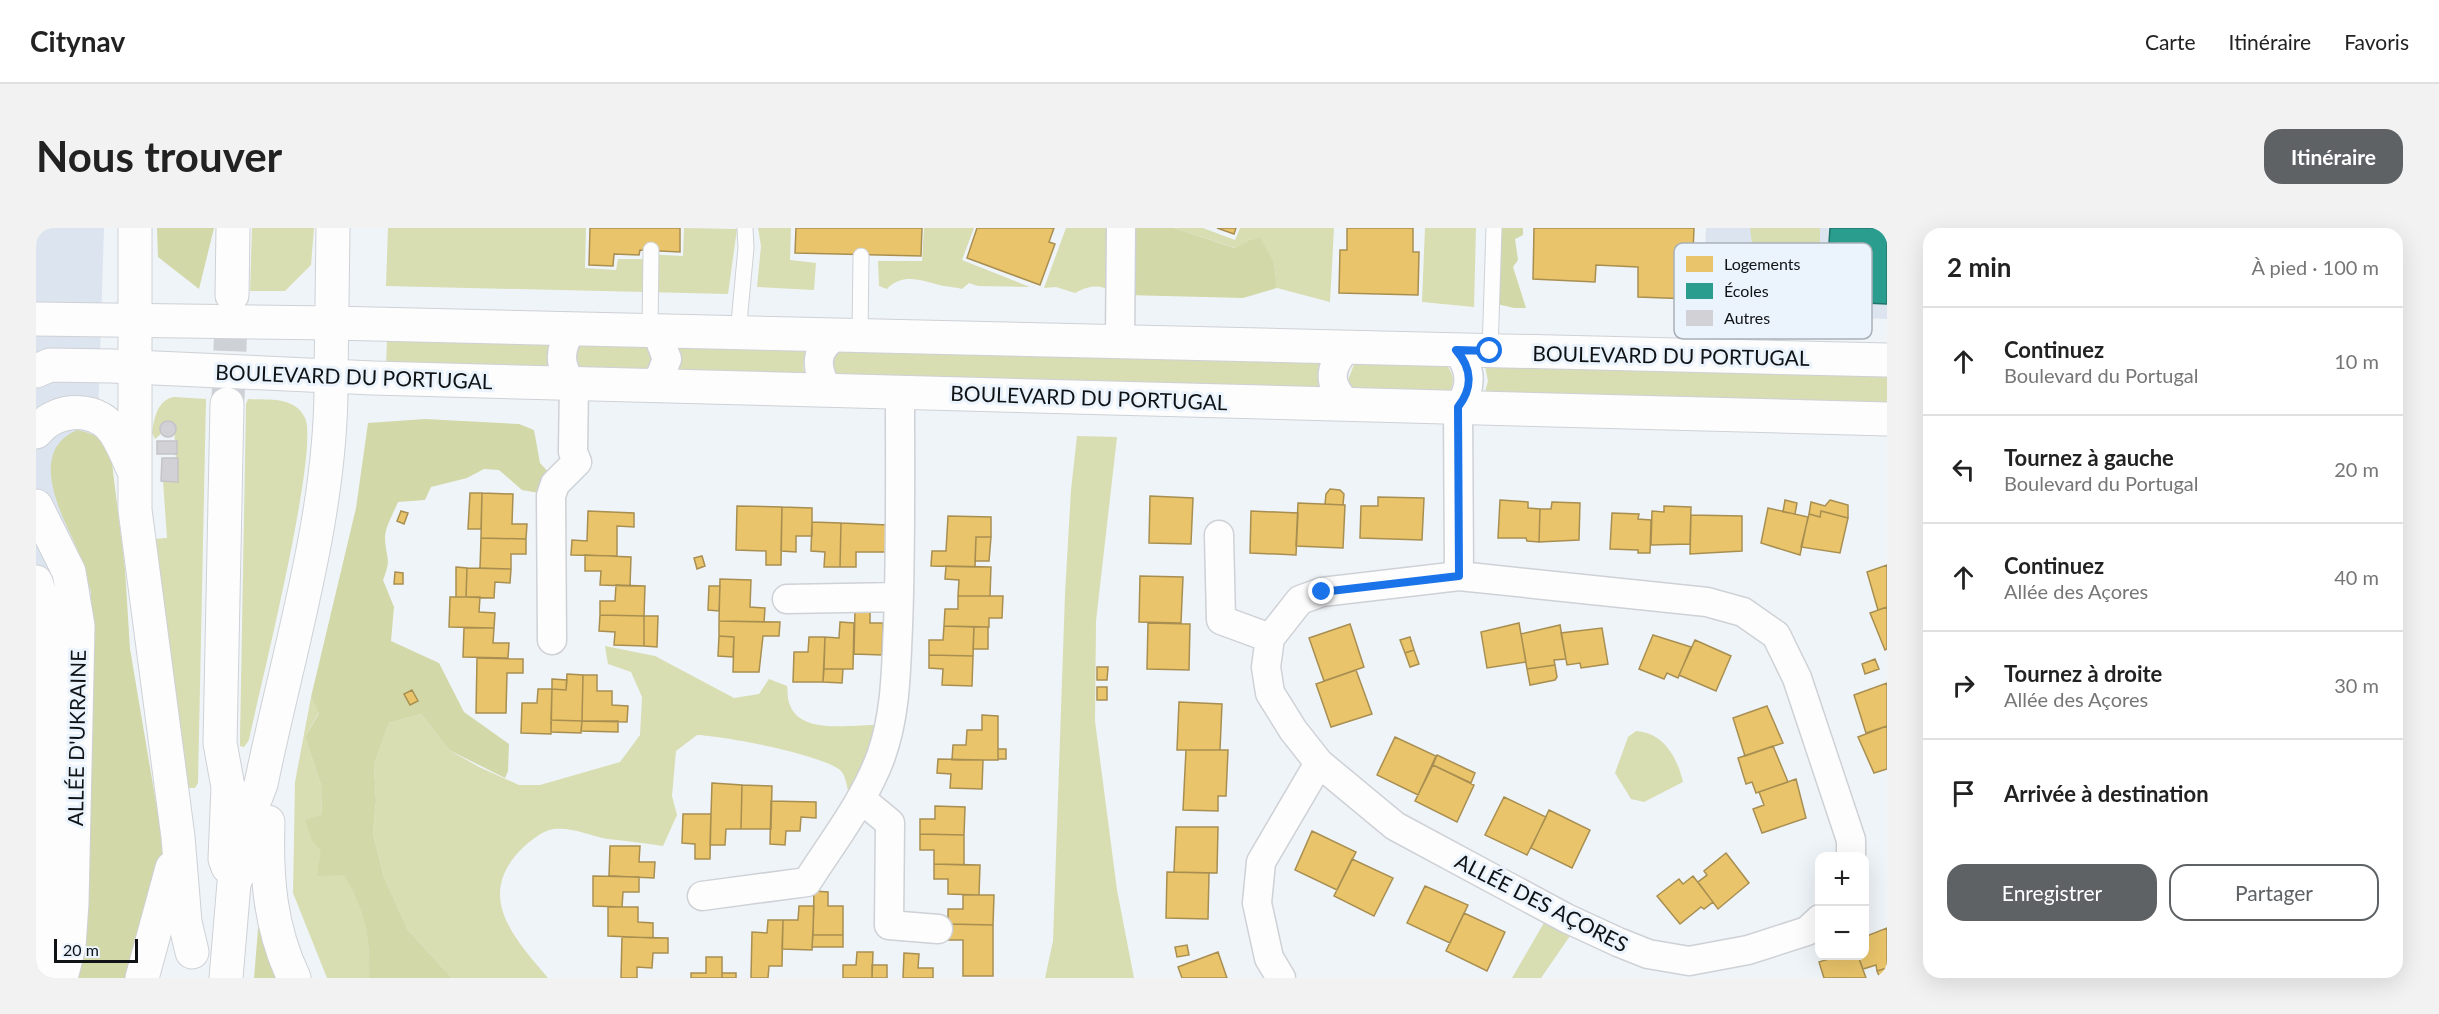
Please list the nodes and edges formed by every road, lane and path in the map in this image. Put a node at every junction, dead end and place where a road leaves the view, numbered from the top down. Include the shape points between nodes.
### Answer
1 (135, 228) edge
2 (233, 228) edge
3 (333, 228) edge
4 (745, 228) edge
5 (1121, 228) edge
6 (1494, 228) edge
7 (651, 250) dead end
8 (861, 256) dead end
9 (232, 295) tunnel mouth
10 (36, 319) edge
11 (134, 319) junction
12 (332, 323) junction
13 (573, 329) junction
14 (650, 331) junction
15 (738, 333) junction
16 (849, 336) junction
17 (1120, 342) junction
18 (1348, 347) junction
19 (1456, 350) junction
20 (1490, 351) junction
21 (1887, 360) edge
22 (135, 367) junction
23 (36, 370) edge
24 (331, 377) junction
25 (574, 384) junction
26 (649, 386) junction
27 (829, 391) junction
28 (900, 393) junction
29 (228, 404) tunnel mouth
30 (1348, 404) junction
31 (1458, 407) junction
32 (1887, 419) edge
33 (36, 432) edge
34 (133, 469) junction
35 (36, 506) edge
36 (1219, 535) dead end
37 (1459, 576) junction
38 (36, 582) edge
39 (899, 597) junction
40 (788, 599) dead end
41 (1270, 638) junction
42 (552, 640) dead end
43 (220, 743) junction
44 (1320, 764) junction
45 (261, 784) junction
46 (861, 799) junction
47 (178, 837) junction
48 (1851, 852) edge
49 (234, 883) junction
50 (702, 896) dead end
51 (1815, 924) edge
52 (938, 929) dead end
53 (36, 962) edge
54 (190, 965) edge
55 (61, 978) edge
56 (142, 978) edge
57 (226, 978) edge
58 (294, 978) edge
59 (1281, 978) edge

1 - 11 main road
2 - 9 main road
3 - 12 main road
4 - 15 lane
5 - 17 street
6 - 20 lane
7 - 14 lane
8 - 16 lane
10 - 11 main road
11 - 12 main road, BOULEVARD DU PORTUGAL
11 - 22 main road
12 - 13 main road, BOULEVARD DU PORTUGAL
12 - 24 main road
13 - 14 main road, BOULEVARD DU PORTUGAL
13 - 25 street via 562,346 561,357 566,376
14 - 15 main road, BOULEVARD DU PORTUGAL
14 - 26 street via 659,338 667,358 660,377
15 - 16 main road, BOULEVARD DU PORTUGAL
16 - 17 main road, BOULEVARD DU PORTUGAL
16 - 27 street via 827,341 817,360 818,371
17 - 18 main road, BOULEVARD DU PORTUGAL
18 - 19 main road, BOULEVARD DU PORTUGAL
18 - 30 street via 1338,357 1333,375 1337,394
19 - 20 main road, BOULEVARD DU PORTUGAL
19 - 31 street via 1470,379 1466,397
20 - 21 main road, BOULEVARD DU PORTUGAL
22 - 23 main road via 50,365
22 - 24 main road, BOULEVARD DU PORTUGAL
22 - 34 main road
24 - 25 main road, BOULEVARD DU PORTUGAL
24 - 45 main road via 332,427 312,552
25 - 26 main road, BOULEVARD DU PORTUGAL
25 - 42 street via 573,452 577,462 555,484 551,496
26 - 27 main road, BOULEVARD DU PORTUGAL
27 - 28 main road, BOULEVARD DU PORTUGAL
28 - 30 main road, BOULEVARD DU PORTUGAL
28 - 39 street
29 - 43 main road
30 - 31 main road, BOULEVARD DU PORTUGAL
31 - 32 main road, BOULEVARD DU PORTUGAL
31 - 37 street
33 - 34 main road via 66,413 82,412 97,417 118,436
34 - 47 main road
35 - 55 main road, ALLÉE D'UKRAINE via 69,572 78,626 72,903 69,946
36 - 41 street via 1221,620
37 - 41 street via 1322,592 1300,600
37 - 48 street via 1707,602 1743,612 1776,634 1797,678 1851,840
38 - 53 main road, ALLÉE D'UKRAINE via 48,623 42,904
39 - 40 street
39 - 46 street via 895,694 888,733
41 - 44 street, ALLÉE DES AÇORES via 1266,666 1270,693
43 - 49 main road via 228,787 225,858
43 - 54 main road via 209,787 200,922
44 - 51 street, ALLÉE DES AÇORES via 1395,826 1566,918 1648,954 1689,961 1748,950 1807,931
44 - 59 street via 1261,862 1257,903 1269,958
45 - 49 main road via 252,807 245,858
45 - 58 main road via 268,807 266,858 271,910
46 - 50 street via 807,882
46 - 52 street via 890,823 889,925
47 - 54 main road
47 - 56 main road
49 - 57 main road

